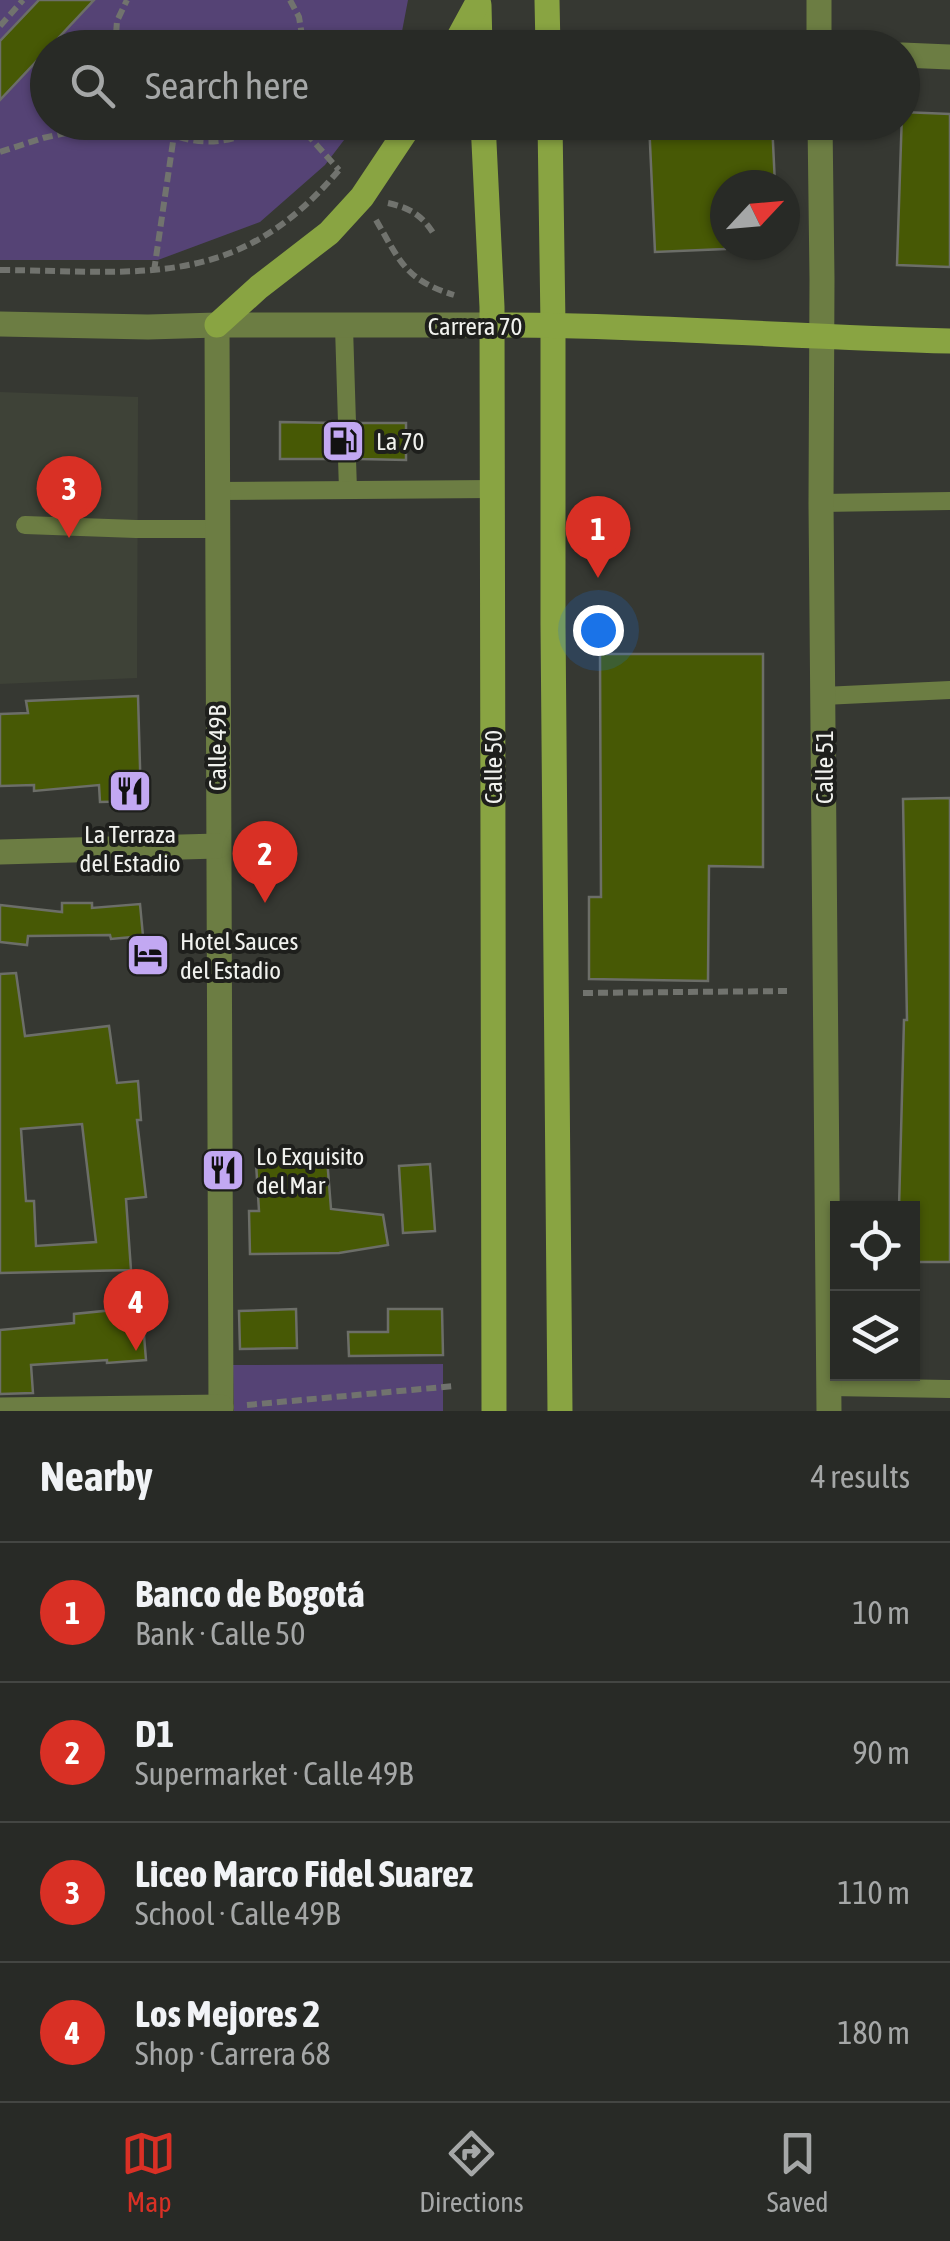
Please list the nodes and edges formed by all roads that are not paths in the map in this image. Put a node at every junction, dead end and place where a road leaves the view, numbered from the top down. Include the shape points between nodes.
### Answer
1 (548, 0) edge
2 (819, 0) edge
3 (478, 1) edge
4 (463, 30) edge
5 (479, 30) edge
6 (548, 30) edge
7 (819, 30) edge
8 (920, 56) edge
9 (950, 57) edge
10 (400, 140) edge
11 (485, 140) edge
12 (550, 140) edge
13 (820, 140) edge
14 (0, 324) edge
15 (217, 324) junction
16 (553, 325) junction
17 (344, 326) junction
18 (491, 326) junction
19 (822, 338) junction
20 (950, 341) edge
21 (347, 423) dead end
22 (347, 459) dead end
23 (348, 490) junction
24 (493, 490) junction
25 (217, 491) junction
26 (950, 501) edge
27 (821, 503) junction
28 (25, 525) dead end
29 (216, 529) junction
30 (950, 690) edge
31 (823, 696) junction
32 (218, 846) junction
33 (0, 852) edge
34 (950, 1389) edge
35 (829, 1399) edge
36 (221, 1409) edge
37 (0, 1410) edge
38 (494, 1411) edge
39 (560, 1411) edge

1 - 6 main road
2 - 7 street
3 - 4 main road
3 - 5 main road
8 - 9 street
10 - 15 main road via 329,234
11 - 18 main road, Calle 50
12 - 16 main road
13 - 19 street, Calle 51
14 - 15 street, Carrera 70
15 - 17 street, Carrera 70
15 - 25 street, Calle 49B
16 - 18 main road, Carrera 70
16 - 19 main road, Carrera 70
16 - 39 main road
17 - 18 street, Carrera 70
17 - 21 lane
18 - 24 main road, Calle 50
19 - 20 main road, Carrera 70
19 - 27 street, Calle 51
22 - 23 lane
23 - 24 lane
23 - 25 lane
24 - 38 main road, Calle 50
25 - 29 street, Calle 49B
26 - 27 lane
27 - 31 street, Calle 51
28 - 29 lane
29 - 32 street, Calle 49B
30 - 31 lane
31 - 35 street, Calle 51
32 - 33 street
32 - 36 street, Calle 49B
34 - 35 lane
36 - 37 street

